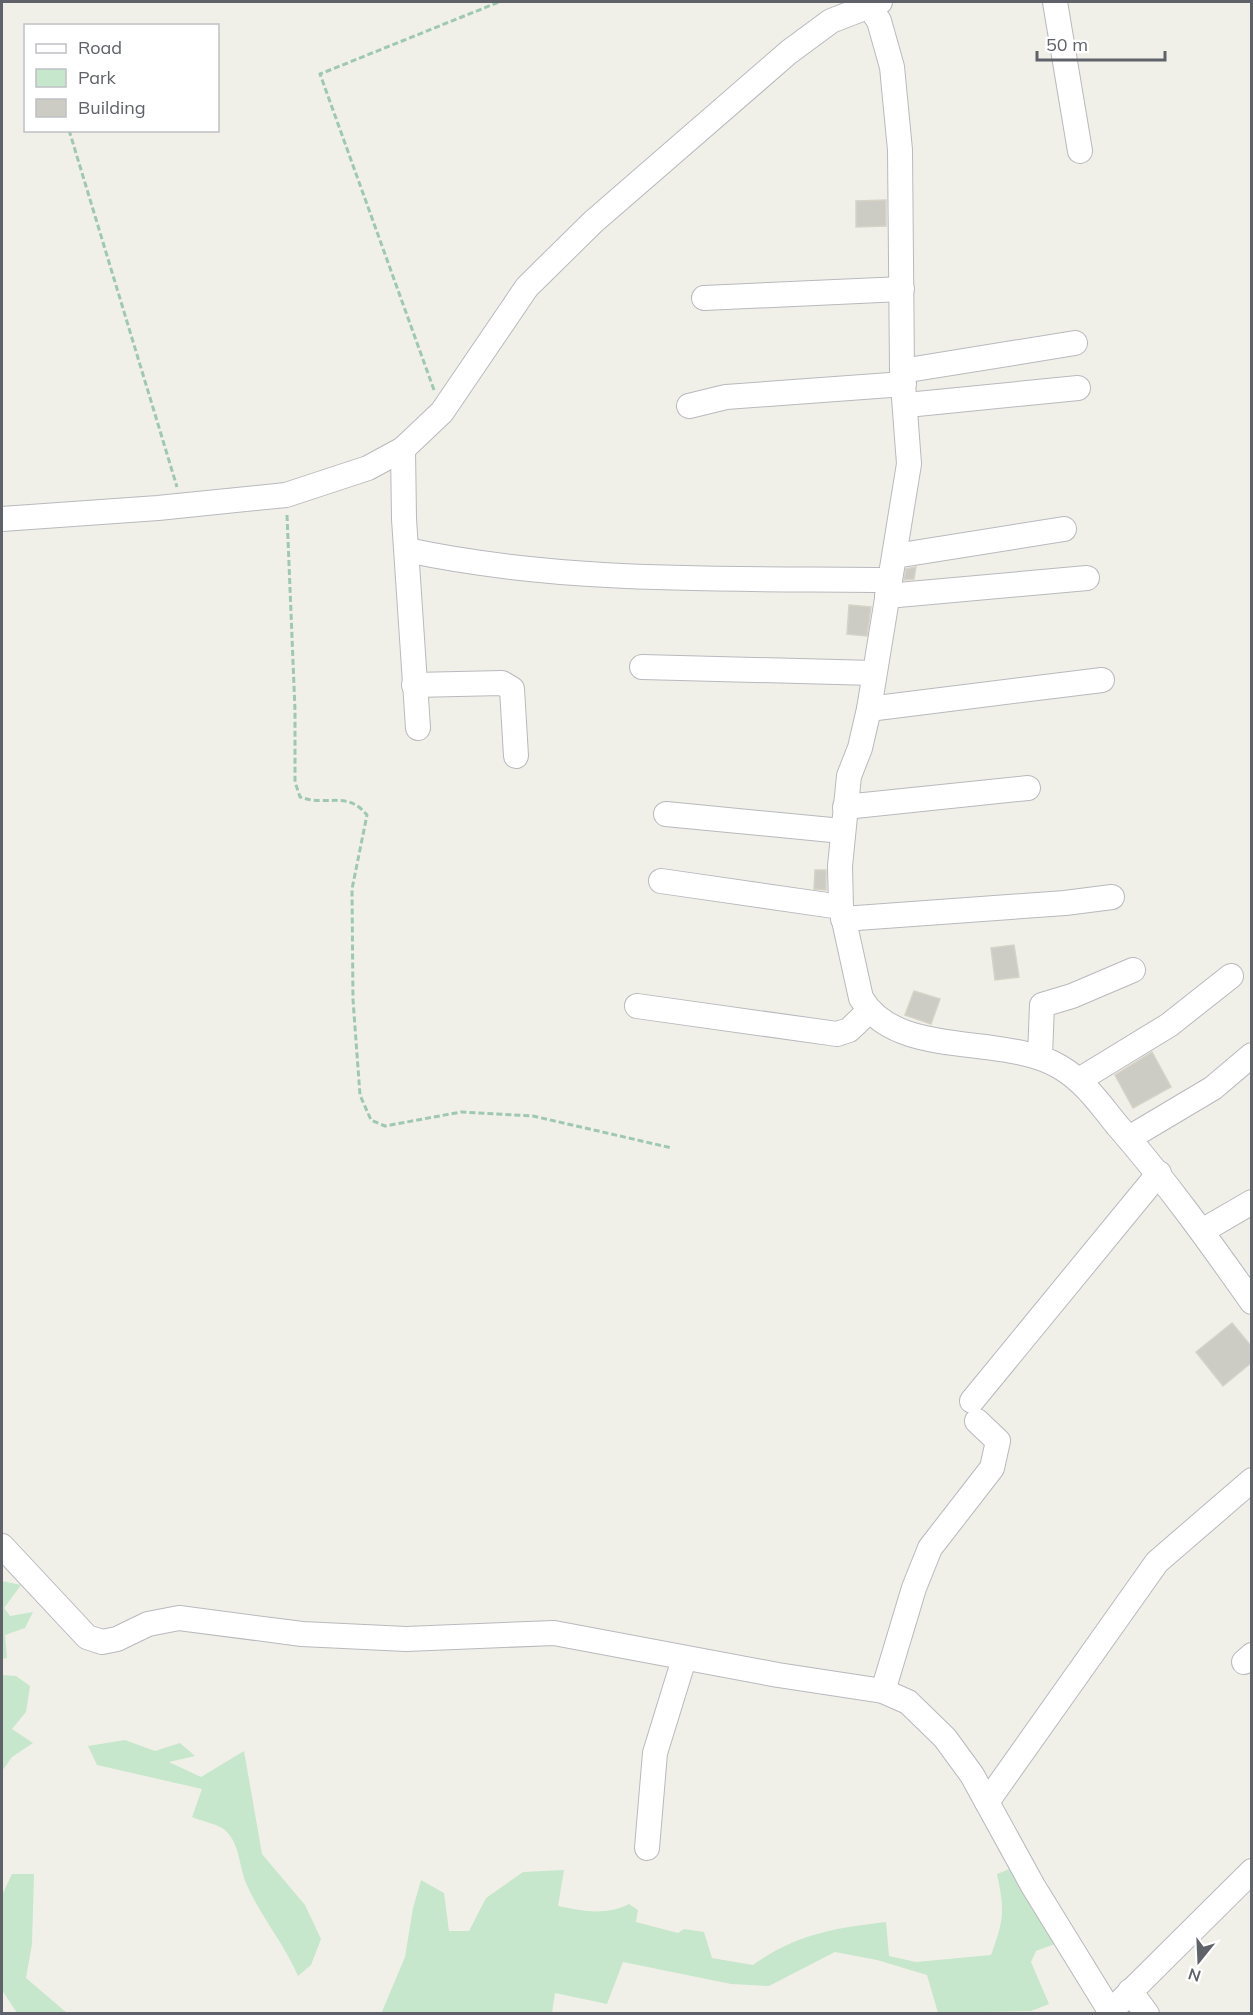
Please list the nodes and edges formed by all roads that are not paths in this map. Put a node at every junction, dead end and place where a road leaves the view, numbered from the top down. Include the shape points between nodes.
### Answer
1 (1055, 2) edge
2 (872, 3) edge
3 (1080, 151) dead end
4 (902, 289) junction
5 (704, 298) dead end
6 (1075, 343) dead end
7 (904, 387) junction
8 (1078, 388) dead end
9 (689, 406) dead end
10 (403, 449) junction
11 (2, 519) edge
12 (1064, 529) dead end
13 (407, 550) junction
14 (895, 556) junction
15 (1087, 578) dead end
16 (888, 588) junction
17 (642, 667) dead end
18 (874, 673) junction
19 (1102, 680) dead end
20 (414, 685) junction
21 (869, 709) junction
22 (418, 728) dead end
23 (516, 756) dead end
24 (1028, 788) dead end
25 (666, 814) dead end
26 (843, 819) junction
27 (661, 881) dead end
28 (1112, 897) dead end
29 (842, 913) junction
30 (1133, 970) dead end
31 (1231, 976) dead end
32 (637, 1006) dead end
33 (869, 1011) junction
34 (1251, 1055) edge
35 (1040, 1056) junction
36 (1078, 1080) junction
37 (1129, 1138) junction
38 (1159, 1173) junction
39 (1251, 1202) edge
40 (1202, 1231) junction
41 (1251, 1302) edge
42 (1251, 1480) edge
43 (2, 1546) edge
44 (684, 1659) junction
45 (883, 1691) junction
46 (987, 1802) junction
47 (647, 1848) dead end
48 (1251, 1871) edge
49 (1130, 1991) junction
50 (1109, 2012) edge
51 (1147, 2013) edge

1 - 3 street
2 - 4 street via 892,67 900,150
2 - 10 street via 831,21 789,51 593,222 527,287 442,412
4 - 5 street
4 - 7 street
6 - 7 street
7 - 8 street
7 - 9 street via 726,397
7 - 14 street via 909,464
10 - 11 street via 368,468 286,495
10 - 13 street
12 - 14 street
13 - 16 street via 454,560 617,576
13 - 20 street
14 - 16 street
15 - 16 street
16 - 18 street
17 - 18 street
18 - 21 street
19 - 21 street
20 - 22 street
20 - 23 street via 502,682 512,689
21 - 26 street via 849,776
24 - 26 street
25 - 26 street
26 - 29 street
27 - 29 street
28 - 29 street via 1065,903
29 - 33 street via 861,998
30 - 35 street via 1042,1005
31 - 36 street via 1169,1025
32 - 33 street via 837,1034 849,1030
33 - 35 street via 906,1033
34 - 37 street via 1213,1088
35 - 36 street
36 - 37 street
37 - 38 street
38 - 40 street
38 - 45 street via 974,1411 998,1441 992,1468 930,1548
39 - 40 street
40 - 41 street
42 - 46 street via 1156,1562
43 - 44 street via 87,1637 102,1642 132,1634 148,1624 179,1618 302,1634 406,1639 554,1633
44 - 45 street
44 - 47 street via 656,1754
45 - 46 street via 908,1702 945,1738
46 - 50 street
48 - 49 street
49 - 50 street
49 - 51 street

